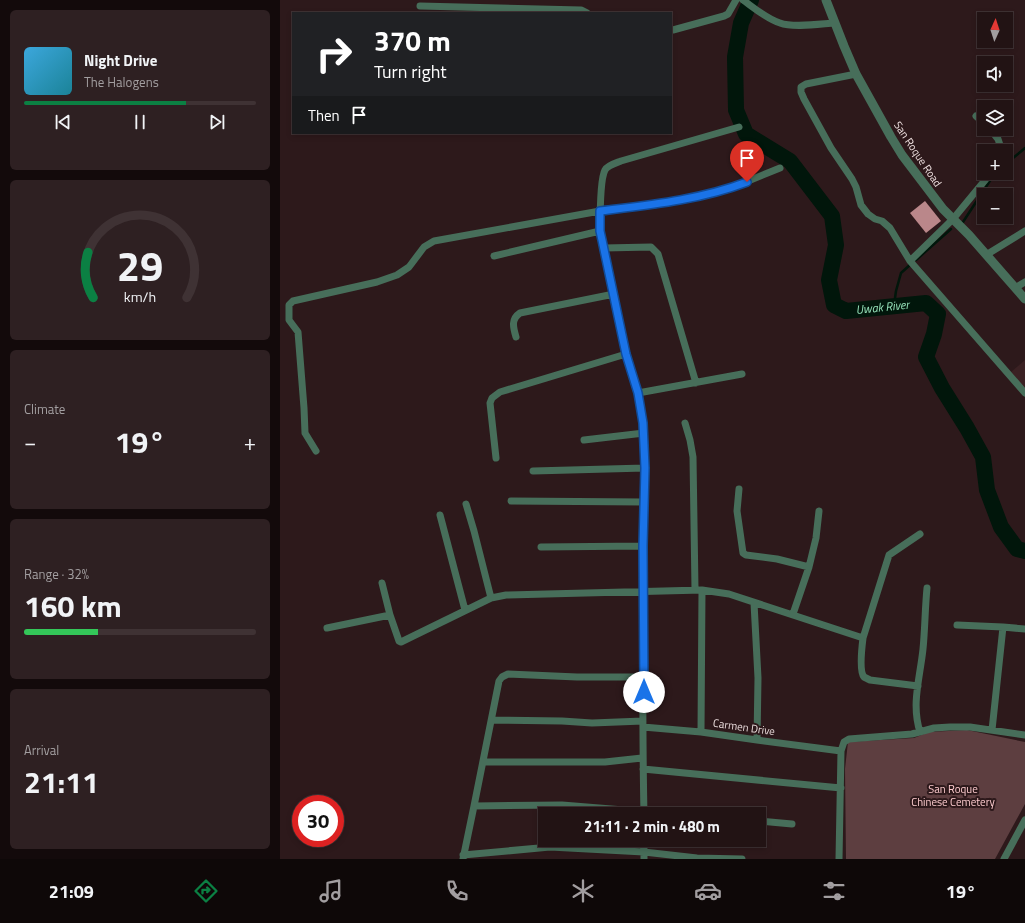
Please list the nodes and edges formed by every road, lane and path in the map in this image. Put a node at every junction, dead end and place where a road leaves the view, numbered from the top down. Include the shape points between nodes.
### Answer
1 (504, 0) edge
2 (736, 0) edge
3 (743, 0) edge
4 (826, 0) edge
5 (420, 6) dead end
6 (504, 8) junction
7 (450, 10) edge
8 (585, 12) edge
9 (835, 23) junction
10 (673, 30) dead end
11 (856, 74) junction
12 (739, 127) dead end
13 (780, 168) dead end
14 (985, 180) edge
15 (600, 211) junction
16 (953, 219) junction
17 (600, 231) junction
18 (1025, 231) edge
19 (604, 248) junction
20 (986, 255) junction
21 (494, 256) dead end
22 (910, 261) junction
23 (1025, 282) edge
24 (1015, 288) junction
25 (614, 294) junction
26 (1025, 299) edge
27 (516, 337) dead end
28 (626, 354) junction
29 (742, 374) dead end
30 (696, 383) junction
31 (638, 393) junction
32 (1025, 393) edge
33 (685, 423) dead end
34 (644, 433) junction
35 (584, 440) dead end
36 (316, 451) dead end
37 (496, 458) dead end
38 (645, 468) junction
39 (533, 471) dead end
40 (739, 489) dead end
41 (511, 501) dead end
42 (643, 502) junction
43 (466, 504) dead end
44 (819, 511) dead end
45 (440, 515) dead end
46 (920, 534) dead end
47 (643, 546) junction
48 (541, 547) dead end
49 (809, 568) junction
50 (382, 583) dead end
51 (927, 588) dead end
52 (699, 590) junction
53 (643, 592) junction
54 (491, 598) junction
55 (754, 603) junction
56 (465, 610) junction
57 (793, 614) junction
58 (390, 615) junction
59 (957, 625) dead end
60 (327, 628) dead end
61 (1004, 628) junction
62 (1025, 629) edge
63 (863, 638) junction
64 (644, 677) junction
65 (918, 686) junction
66 (492, 720) junction
67 (643, 724) junction
68 (992, 730) junction
69 (701, 732) junction
70 (920, 732) junction
71 (1025, 735) edge
72 (757, 740) junction
73 (841, 751) junction
74 (642, 758) junction
75 (484, 762) junction
76 (643, 770) junction
77 (841, 788) junction
78 (474, 806) junction
79 (582, 807) edge
80 (644, 807) edge
81 (1025, 820) edge
82 (766, 822) edge
83 (792, 824) dead end
84 (644, 856) edge
85 (463, 857) edge
86 (742, 859) edge
87 (839, 859) edge
88 (1004, 859) edge

1 - 6 street
2 - 10 street via 724,16
3 - 9 street via 762,14 790,26
4 - 9 street, San Roque Road
5 - 7 street
6 - 7 street
6 - 8 street
9 - 11 street, San Roque Road
11 - 16 street, San Roque Road via 902,155 931,195
11 - 22 street via 806,84 801,87 801,92 831,148 856,187 861,205 868,214 890,228
12 - 15 street via 609,166 604,171
13 - 15 street via 726,190 654,205
14 - 16 street
15 - 17 street
15 - 36 street via 434,241 424,246 409,267 397,275 289,304 289,320 298,332 305,433
16 - 20 street, San Roque Road
16 - 22 street
17 - 19 street
17 - 21 street
18 - 20 street
19 - 25 street
19 - 30 street via 651,247 658,254
20 - 24 street, San Roque Road
22 - 32 street
23 - 24 street
24 - 26 street, San Roque Road
25 - 27 street via 520,313 513,324
25 - 28 street
28 - 31 street
28 - 37 street via 500,392 492,398 490,403
29 - 30 street
30 - 31 street
31 - 34 street
33 - 52 street via 693,457
34 - 35 street
34 - 38 street
38 - 39 street
38 - 42 street
40 - 49 street via 737,511 743,552 746,555 777,559
41 - 42 street
42 - 47 street
43 - 54 street
44 - 49 street
45 - 56 street
46 - 63 street via 889,555
47 - 48 street
47 - 53 street
49 - 57 street
50 - 58 street
51 - 65 street
52 - 53 street
52 - 55 street via 729,594
52 - 69 street
53 - 54 street via 527,594
53 - 64 street
54 - 56 street
55 - 57 street
55 - 72 street via 758,678
56 - 58 street via 401,642
57 - 63 street
58 - 60 street
59 - 61 street
61 - 62 street
61 - 68 street
63 - 65 street via 861,656 864,677
64 - 66 street via 505,675 499,681
64 - 67 street
65 - 70 street via 915,716
66 - 67 street, Carmen Drive
66 - 75 street
67 - 69 street, Carmen Drive
67 - 74 street
68 - 70 street via 950,727
68 - 71 street
69 - 72 street, Carmen Drive
70 - 73 street via 849,739 844,742
72 - 73 street, Carmen Drive
73 - 77 street
74 - 75 street via 605,762
74 - 76 street
75 - 78 street
76 - 77 street
76 - 80 street
77 - 87 street
78 - 79 street
78 - 85 street
81 - 88 street
82 - 83 street
84 - 85 street via 550,847
84 - 86 street

